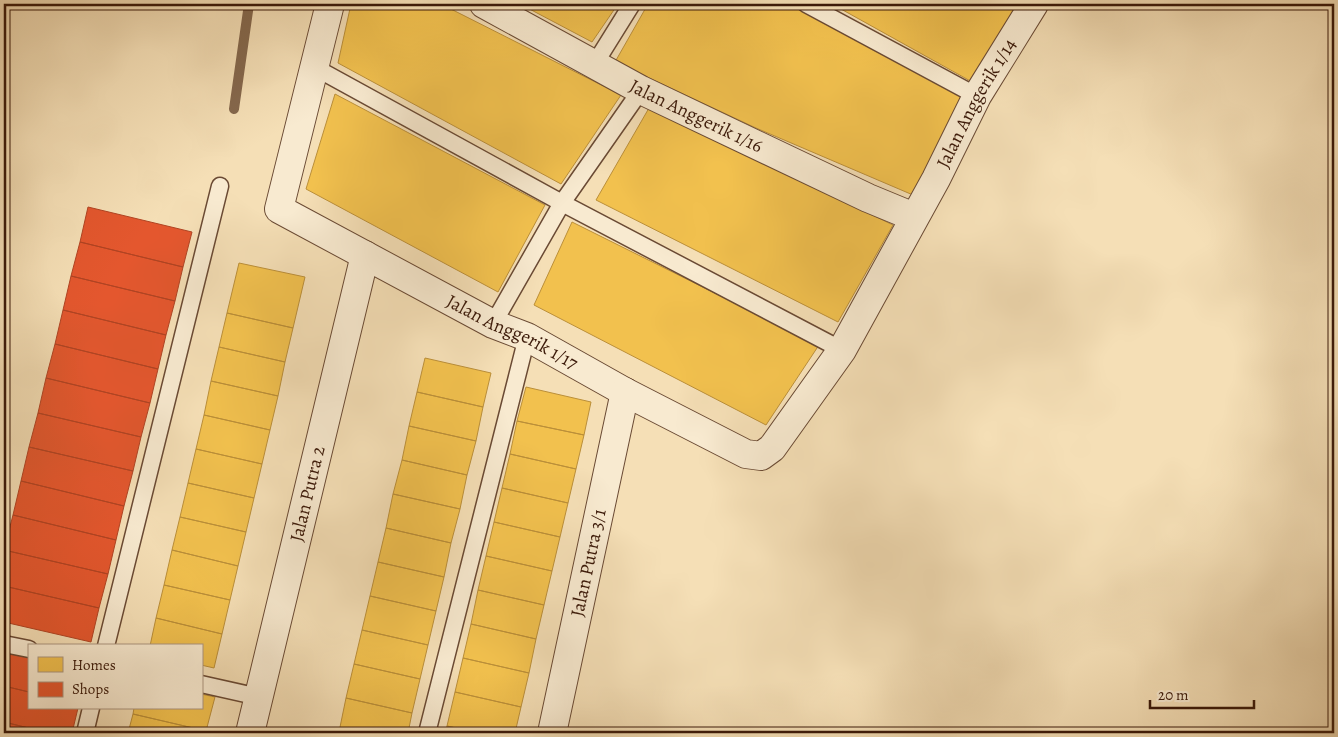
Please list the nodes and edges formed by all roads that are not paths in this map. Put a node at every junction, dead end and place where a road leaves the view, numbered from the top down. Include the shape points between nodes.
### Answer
1 (330, 4) edge
2 (484, 4) edge
3 (632, 4) edge
4 (806, 4) edge
5 (1034, 4) edge
6 (594, 65) junction
7 (314, 67) junction
8 (641, 90) junction
9 (977, 96) junction
10 (220, 186) dead end
11 (562, 203) junction
12 (914, 217) junction
13 (365, 255) junction
14 (493, 324) junction
15 (526, 337) junction
16 (842, 350) junction
17 (625, 392) junction
18 (746, 454) joint
19 (4, 644) edge
20 (106, 644) edge
21 (28, 649) edge
22 (202, 684) edge
23 (259, 697) junction
24 (91, 710) edge
25 (85, 733) edge
26 (250, 733) edge
27 (427, 733) edge
28 (552, 733) edge

1 - 7 street
2 - 6 street, Jalan Anggerik 1/16
3 - 6 lane
4 - 9 lane
5 - 9 street, Jalan Anggerik 1/14
6 - 8 street, Jalan Anggerik 1/16
7 - 11 lane
7 - 13 street, Jalan Anggerik 1/17 via 279,210
8 - 11 lane
8 - 12 street, Jalan Anggerik 1/16
9 - 12 street, Jalan Anggerik 1/14
10 - 20 lane
11 - 14 lane
11 - 16 lane
12 - 16 street, Jalan Anggerik 1/14
13 - 14 street, Jalan Anggerik 1/17
13 - 23 street, Jalan Putra 2
14 - 15 street, Jalan Anggerik 1/17
15 - 17 street, Jalan Anggerik 1/17
15 - 27 lane
16 - 18 street, Jalan Anggerik 1/14 via 772,448 761,456
17 - 18 street, Jalan Anggerik 1/17
17 - 28 street, Jalan Putra 3/1
19 - 21 lane
22 - 23 lane
23 - 26 street, Jalan Putra 2
24 - 25 lane

